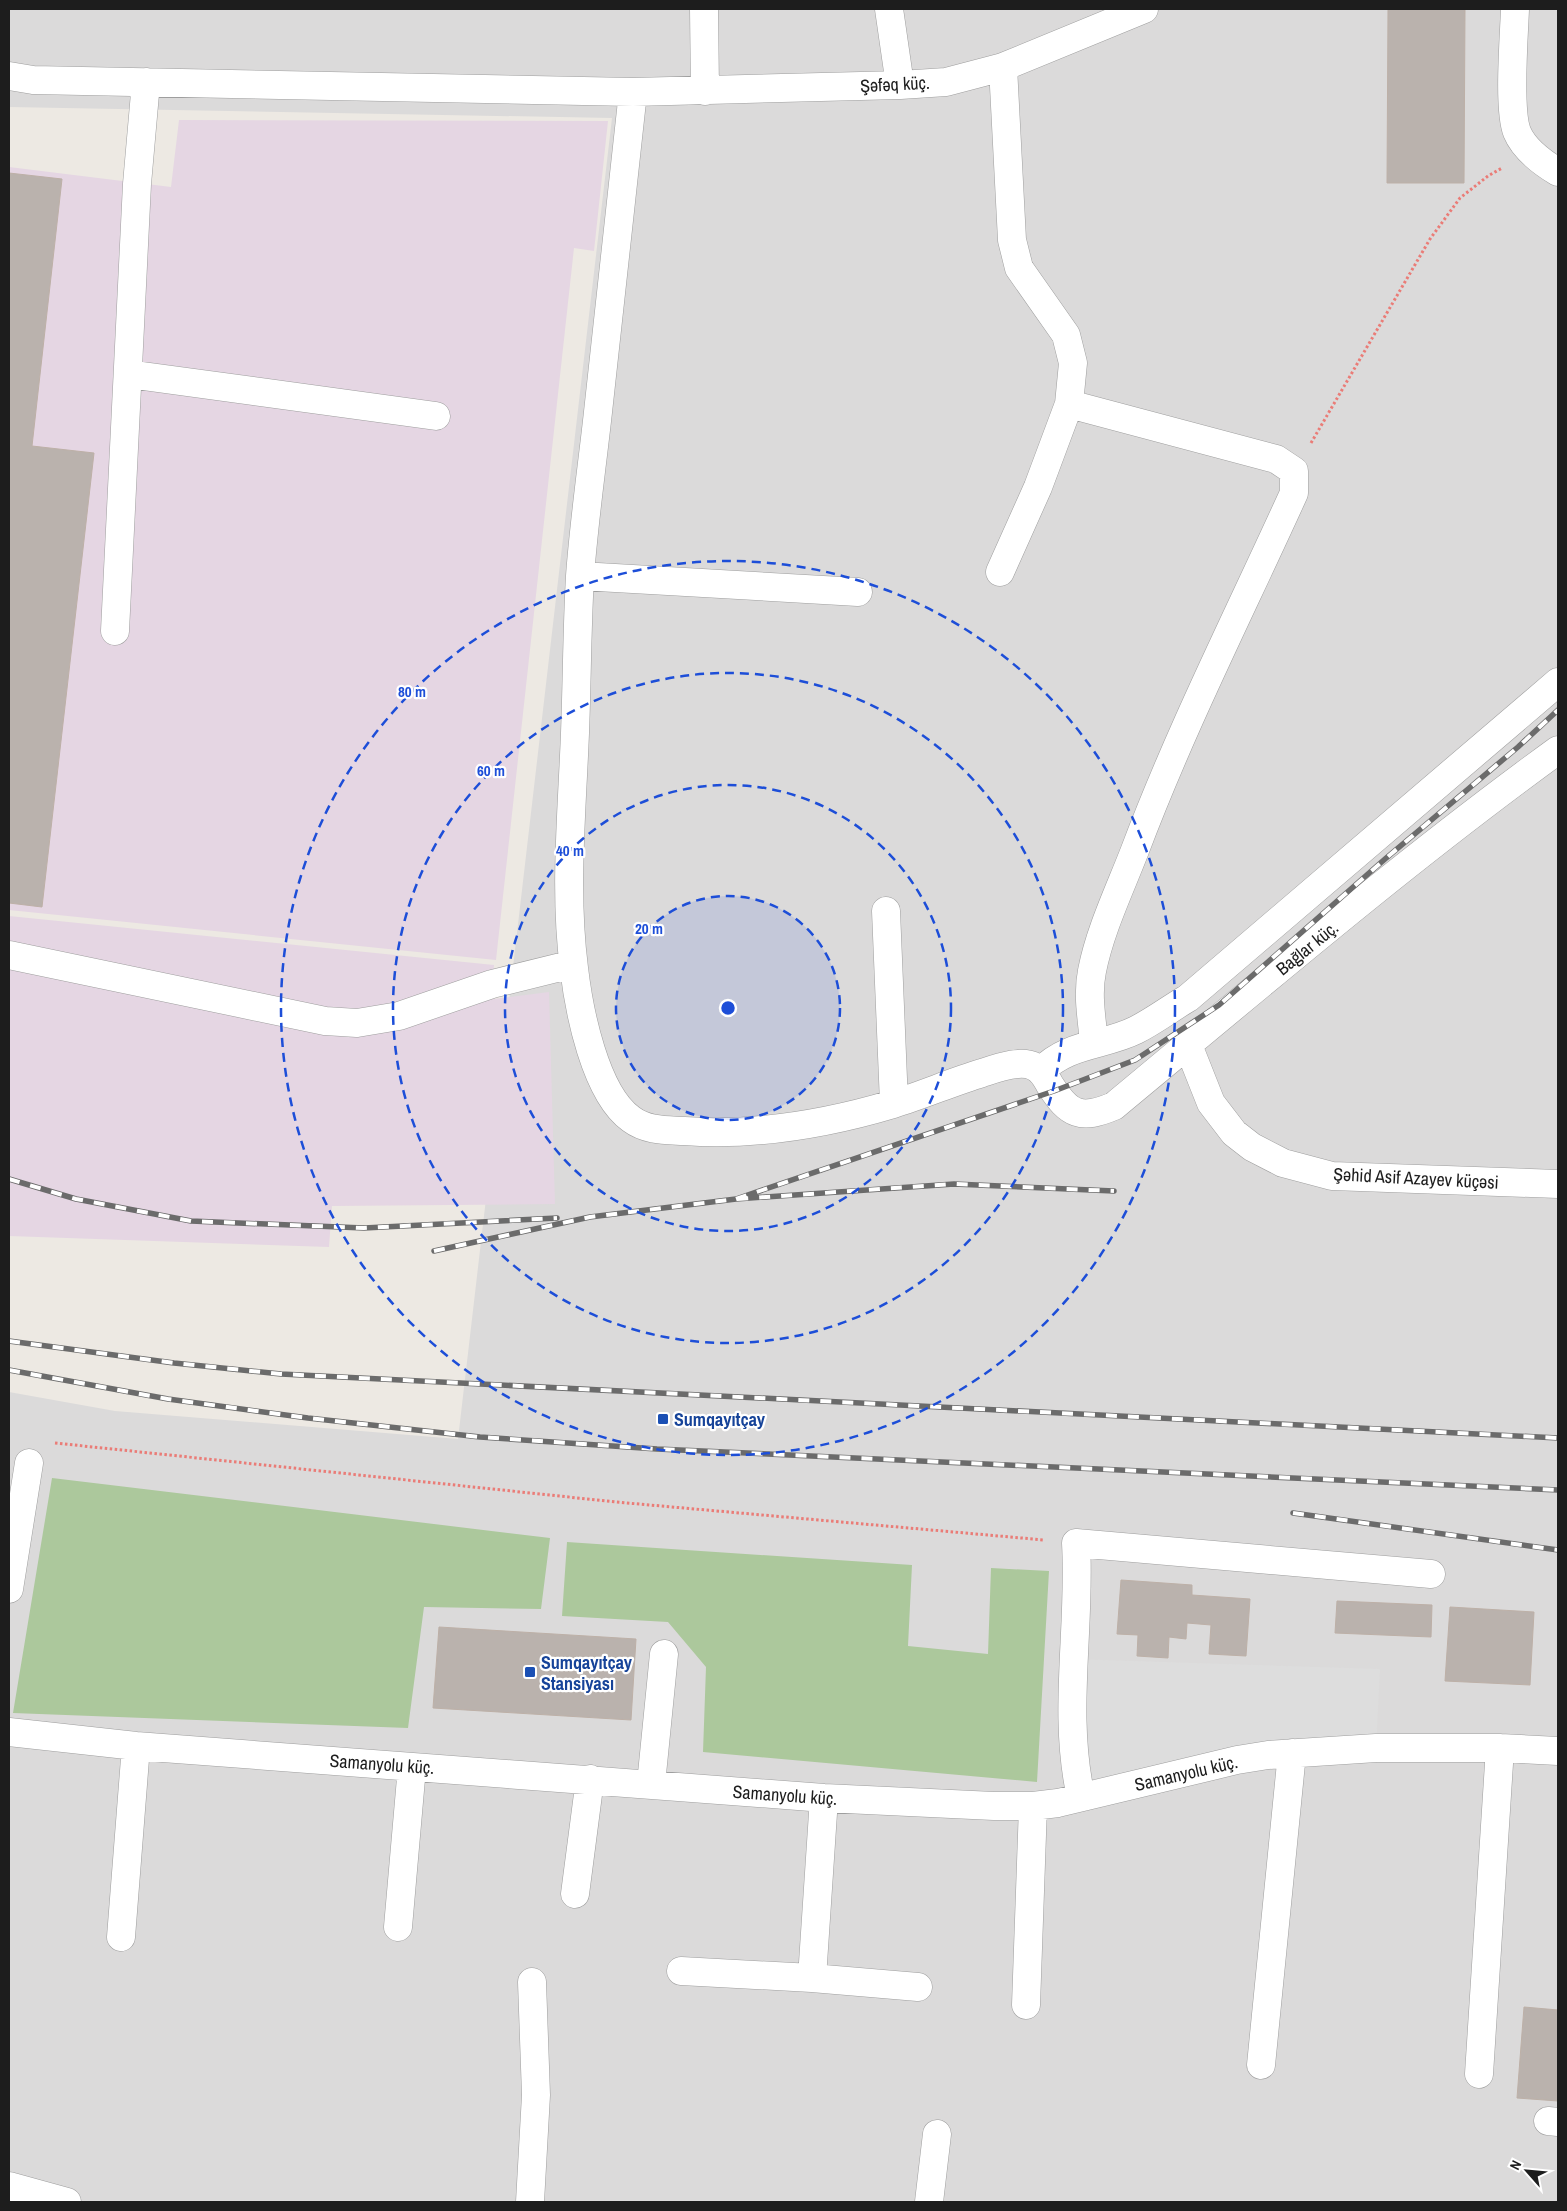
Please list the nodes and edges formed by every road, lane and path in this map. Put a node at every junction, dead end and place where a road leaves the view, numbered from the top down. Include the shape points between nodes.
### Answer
1 (704, 9) edge
2 (889, 9) edge
3 (1144, 9) edge
4 (1515, 9) edge
5 (1003, 67) junction
6 (9, 76) edge
7 (146, 82) junction
8 (900, 85) junction
9 (705, 91) junction
10 (633, 92) junction
11 (1532, 153) junction
12 (1558, 172) edge
13 (128, 374) junction
14 (1069, 404) junction
15 (436, 416) dead end
16 (1294, 471) junction
17 (1000, 572) dead end
18 (580, 576) junction
19 (858, 592) dead end
20 (115, 631) dead end
21 (1558, 682) edge
22 (1558, 750) edge
23 (886, 911) dead end
24 (9, 955) edge
25 (573, 964) junction
26 (1094, 1043) junction
27 (1188, 1045) junction
28 (1048, 1081) junction
29 (894, 1103) junction
30 (1558, 1184) edge
31 (29, 1463) joint
32 (1076, 1543) junction
33 (1431, 1574) dead end
34 (9, 1589) edge
35 (664, 1654) dead end
36 (9, 1732) edge
37 (136, 1746) junction
38 (1500, 1748) junction
39 (1558, 1751) edge
40 (1292, 1753) junction
41 (412, 1767) junction
42 (590, 1780) junction
43 (651, 1784) junction
44 (1081, 1797) junction
45 (824, 1798) junction
46 (1033, 1806) junction
47 (575, 1894) dead end
48 (398, 1927) dead end
49 (121, 1937) dead end
50 (680, 1971) dead end
51 (812, 1978) junction
52 (532, 1982) dead end
53 (918, 1987) dead end
54 (1026, 2006) dead end
55 (1261, 2065) dead end
56 (1479, 2074) dead end
57 (937, 2134) dead end
58 (9, 2186) edge
59 (67, 2202) edge
60 (530, 2202) edge
61 (929, 2202) edge

1 - 9 street
2 - 8 street
3 - 5 street, Şəfəq küç.
4 - 11 street via 1513,109 1517,132
5 - 8 street, Şəfəq küç. via 946,82
5 - 14 street via 1012,240 1019,268 1066,335 1073,363
6 - 7 street, Şəfəq küç. via 33,80
7 - 10 street, Şəfəq küç.
7 - 13 street via 137,184
8 - 9 street, Şəfəq küç.
9 - 10 street, Şəfəq küç.
10 - 18 street
11 - 12 street
11 - 16 path via 1488,176 1460,198 1430,239
13 - 15 street
13 - 20 street
14 - 16 street via 1276,459
14 - 17 street via 1038,487
16 - 26 street via 1294,493 1159,786 1105,928 1092,971 1090,999
18 - 19 street
18 - 25 street via 570,880
21 - 26 street via 1188,998 1135,1031
22 - 27 street, Bağlar küç. via 1369,897
23 - 29 street
24 - 25 street via 325,1021 357,1023 398,1016 492,984
25 - 29 street via 579,1004 603,1080 615,1102 631,1120 652,1130 713,1133 792,1126
26 - 28 street via 1053,1059
27 - 28 street, Bağlar küç. via 1114,1106 1094,1114 1082,1113 1061,1103
27 - 30 street, Şəhid Asif Azayev küçəsi via 1212,1103 1234,1133 1252,1147 1283,1163 1332,1176
28 - 29 street via 1028,1064 1016,1065 984,1072
31 - 32 path via 40,1446 58,1443 616,1502
31 - 34 street
32 - 33 street
32 - 44 street via 1078,1578 1072,1658 1072,1743
35 - 43 street
36 - 37 street, Samanyolu küç.
37 - 41 street, Samanyolu küç.
37 - 49 street
38 - 39 street, Samanyolu küç.
38 - 40 street, Samanyolu küç. via 1376,1748
38 - 56 street
40 - 44 street, Samanyolu küç. via 1237,1760
40 - 55 street
41 - 42 street, Samanyolu küç.
41 - 48 street
42 - 43 street, Samanyolu küç.
42 - 47 street
43 - 45 street, Samanyolu küç.
44 - 46 street, Samanyolu küç.
45 - 46 street, Samanyolu küç.
45 - 51 street
46 - 54 street
50 - 51 street
51 - 53 street
52 - 60 street via 536,2095
57 - 61 street
58 - 59 street

